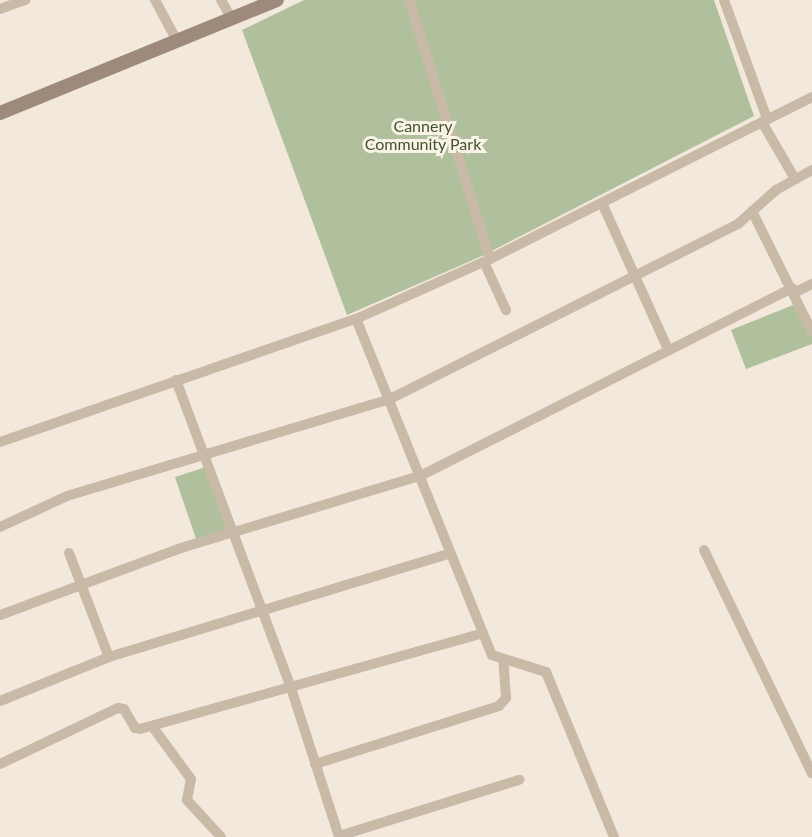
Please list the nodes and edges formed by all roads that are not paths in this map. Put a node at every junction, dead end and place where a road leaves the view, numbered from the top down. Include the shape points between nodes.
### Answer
1 (25, 0) edge
2 (156, 0) edge
3 (221, 0) edge
4 (277, 0) edge
5 (409, 0) edge
6 (724, 0) edge
7 (0, 9) edge
8 (232, 19) junction
9 (177, 41) junction
10 (812, 97) edge
11 (0, 113) edge
12 (765, 121) junction
13 (812, 170) edge
14 (795, 179) junction
15 (602, 203) junction
16 (752, 211) junction
17 (487, 261) junction
18 (636, 276) junction
19 (812, 284) edge
20 (793, 290) junction
21 (506, 310) dead end
22 (356, 319) junction
23 (812, 332) edge
24 (668, 349) junction
25 (176, 380) junction
26 (388, 400) junction
27 (0, 442) edge
28 (203, 458) junction
29 (420, 476) junction
30 (0, 527) edge
31 (232, 531) junction
32 (704, 550) dead end
33 (69, 553) dead end
34 (451, 553) junction
35 (80, 582) junction
36 (261, 611) junction
37 (0, 615) edge
38 (483, 633) junction
39 (110, 657) junction
40 (503, 659) junction
41 (291, 688) junction
42 (0, 701) edge
43 (152, 726) junction
44 (0, 764) edge
45 (315, 764) junction
46 (812, 773) edge
47 (519, 780) dead end
48 (221, 837) edge
49 (339, 837) edge
50 (614, 837) edge

1 - 7 street
2 - 9 street
3 - 8 street
4 - 8 main road
5 - 17 street
6 - 12 street
8 - 9 main road
9 - 11 main road
10 - 12 street
12 - 14 street
12 - 15 street
13 - 14 street
14 - 16 street
15 - 17 street
15 - 18 street
16 - 18 street via 738,224
16 - 20 street
17 - 21 street
17 - 22 street
18 - 24 street
18 - 26 street
19 - 20 street
20 - 23 street
20 - 24 street
22 - 25 street
22 - 26 street
24 - 29 street
25 - 27 street
25 - 28 street
26 - 28 street
26 - 29 street
28 - 30 street via 67,496
28 - 31 street
29 - 31 street
29 - 34 street
31 - 35 street
31 - 36 street
32 - 46 street
33 - 35 street
34 - 36 street
34 - 38 street
35 - 37 street
35 - 39 street
36 - 39 street
36 - 41 street
38 - 40 street via 489,653
38 - 41 street
39 - 42 street
40 - 45 street via 506,698 499,706
40 - 50 street via 546,672
41 - 43 street
41 - 45 street
43 - 44 street via 136,729 126,711 118,708
43 - 48 street via 191,779 187,800
45 - 49 street
47 - 49 street

